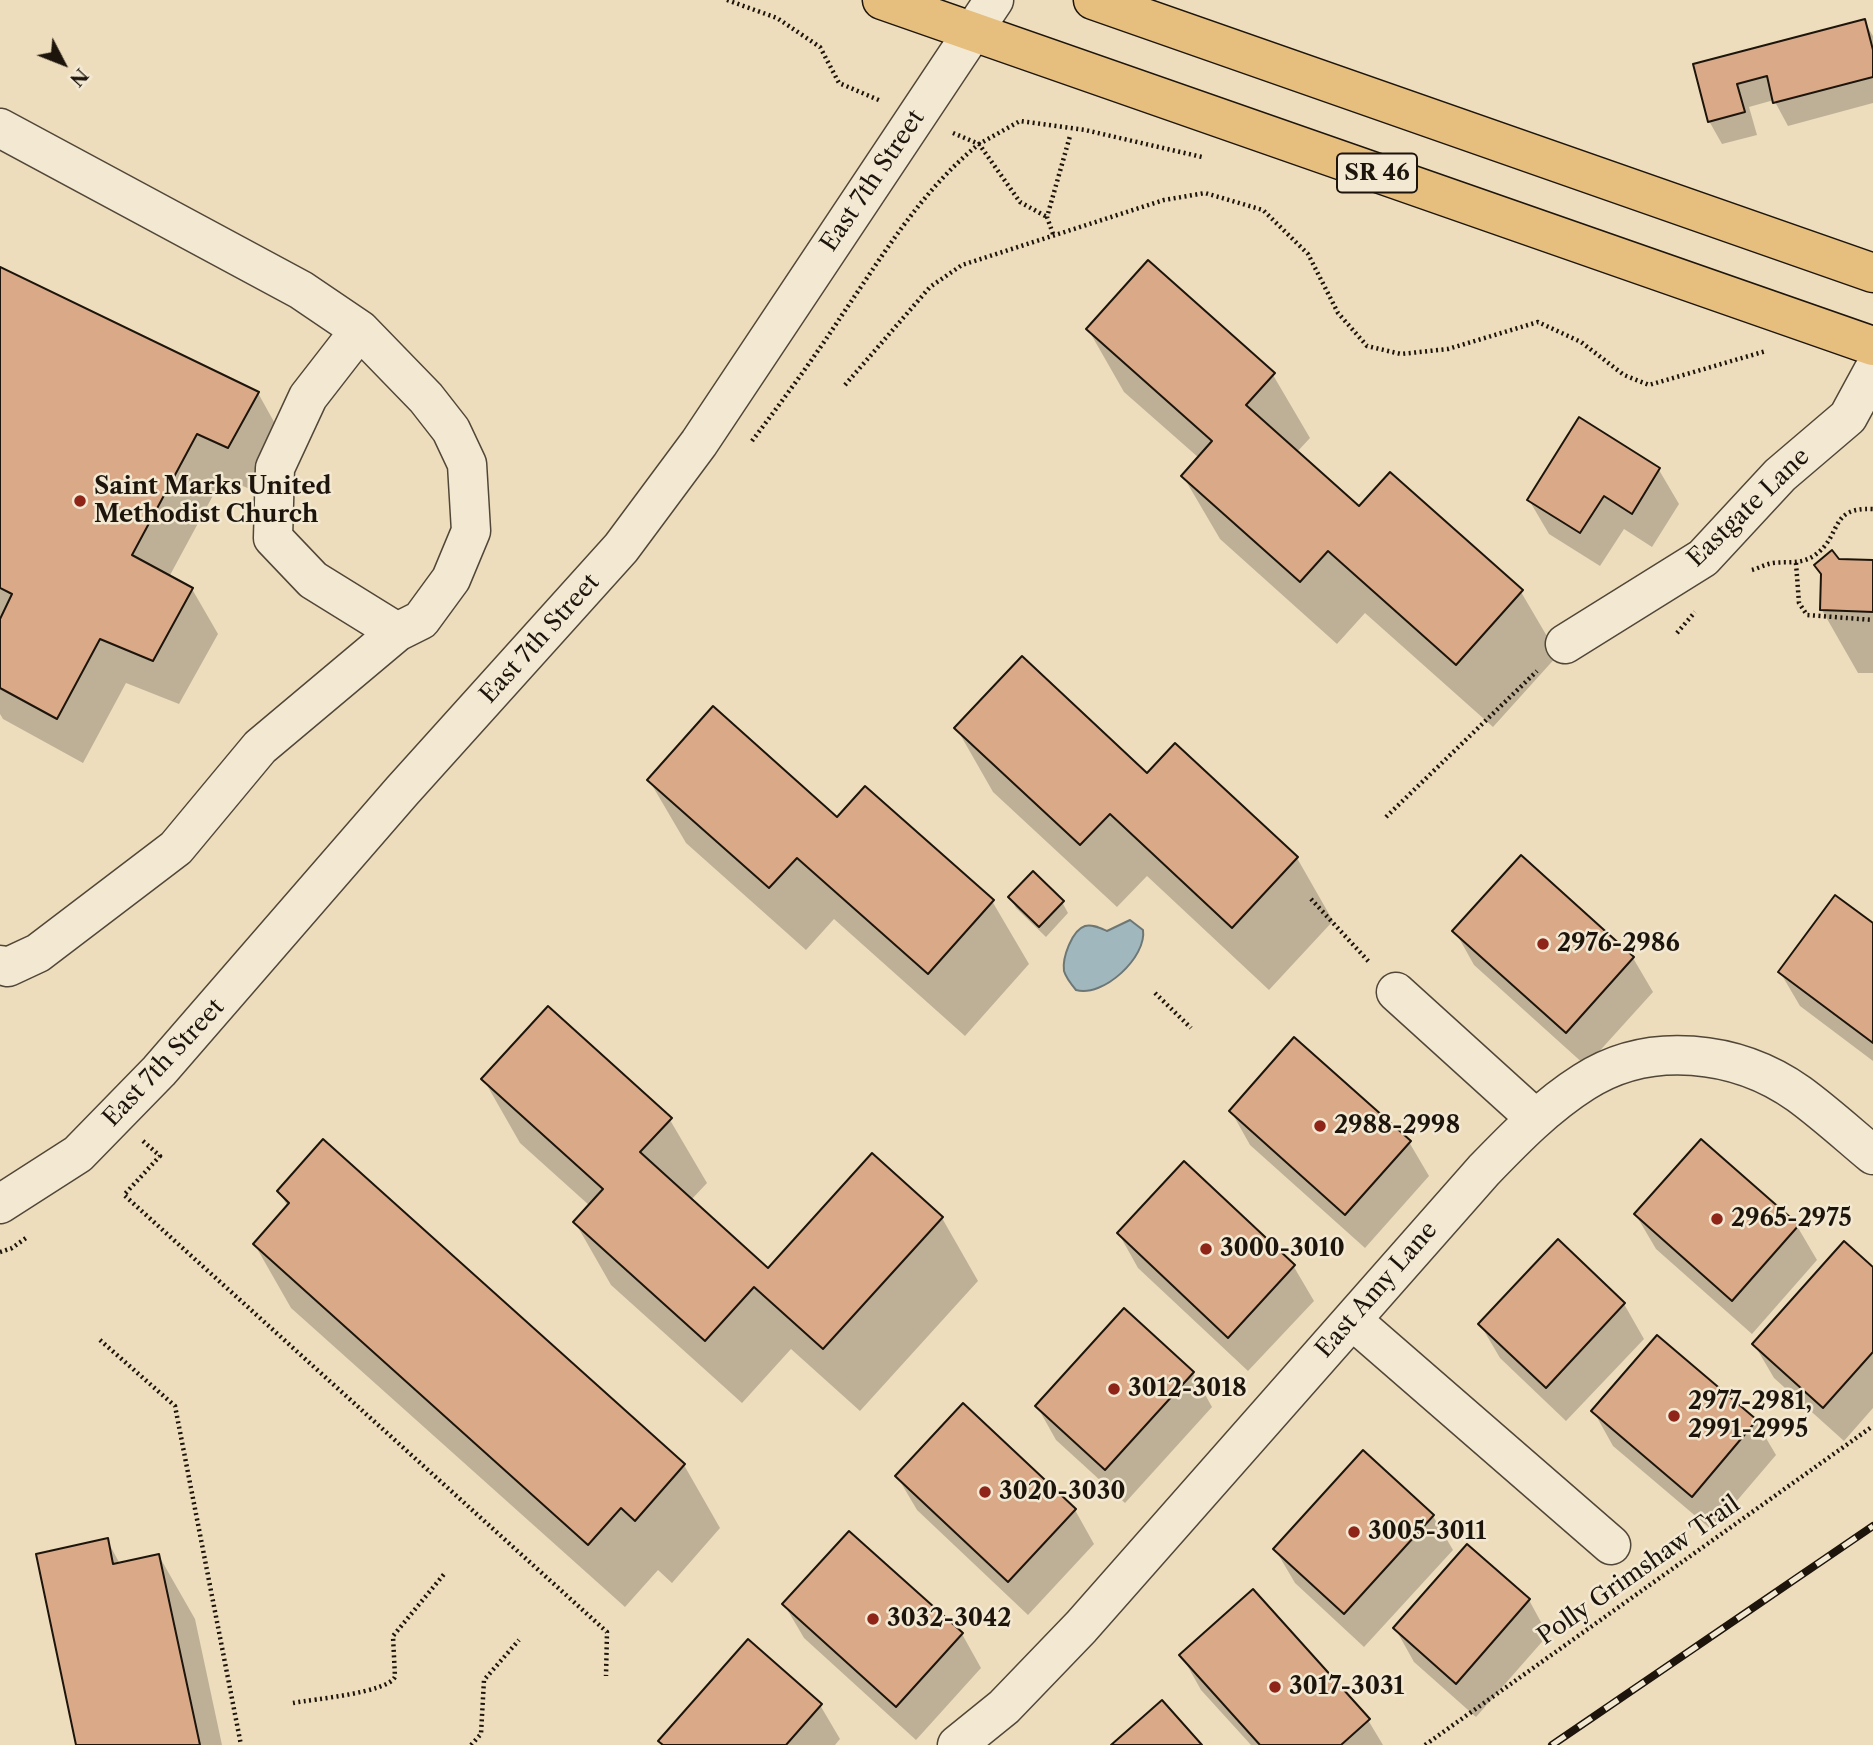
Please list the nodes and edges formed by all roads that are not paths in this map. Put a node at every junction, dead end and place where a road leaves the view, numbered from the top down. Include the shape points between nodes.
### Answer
1 (882, 0) edge
2 (994, 0) edge
3 (1093, 0) edge
4 (973, 32) junction
5 (0, 128) edge
6 (1873, 273) edge
7 (360, 330) junction
8 (1873, 346) edge
9 (1873, 371) edge
10 (397, 632) junction
11 (1565, 644) road end
12 (0, 965) edge
13 (1396, 992) road end
14 (1535, 1118) junction
15 (1873, 1156) edge
16 (0, 1205) edge
17 (1352, 1320) junction
18 (1611, 1545) dead end
19 (957, 1745) edge

1 - 4 highway, SR 46
2 - 4 street, East 7th Street
3 - 6 highway
4 - 8 highway, SR 46
4 - 16 street, East 7th Street via 699,443 621,548 159,1071 78,1154
5 - 7 street via 301,290
7 - 10 street via 426,398 451,430 467,464 471,531 451,579 421,620
7 - 10 street via 308,397 275,468 273,538 313,580
9 - 11 street, Eastgate Lane via 1848,417 1780,475 1703,558
10 - 12 street via 260,747 176,848 38,953 8,967
13 - 14 street
14 - 15 street, East Amy Lane via 1586,1080 1637,1059 1694,1053 1749,1068 1798,1093
14 - 17 street, East Amy Lane
17 - 18 street
17 - 19 street, East Amy Lane via 1081,1627 1004,1707

